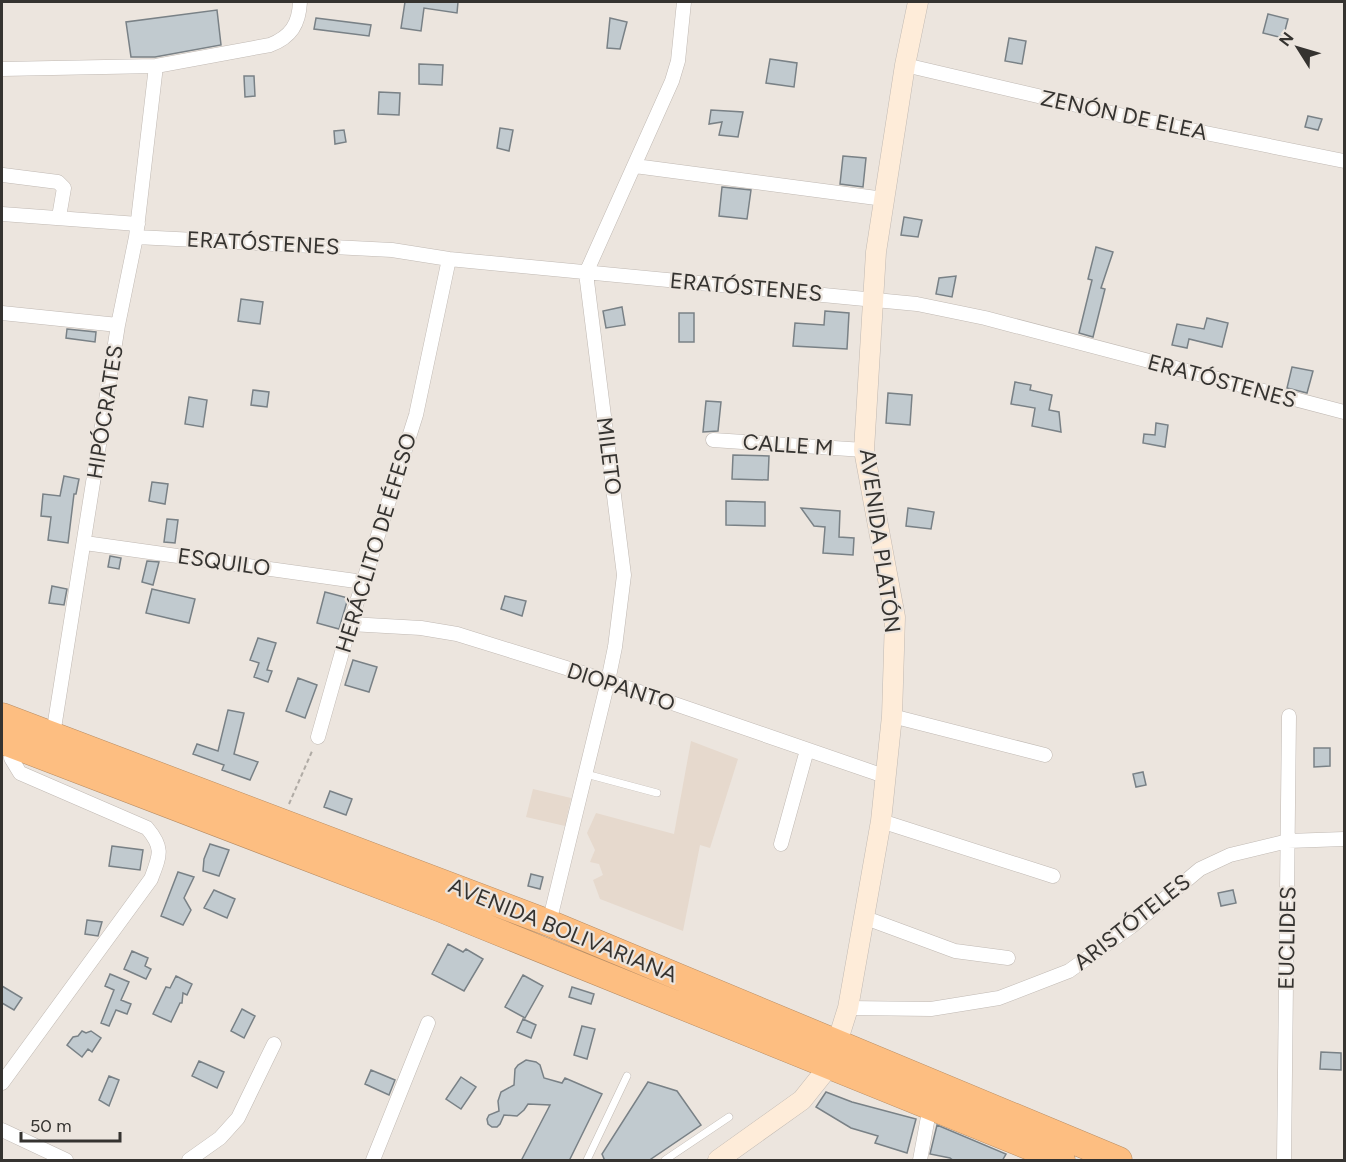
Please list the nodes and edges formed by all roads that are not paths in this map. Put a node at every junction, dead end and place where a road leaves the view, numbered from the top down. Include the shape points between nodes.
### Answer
1 (300, 2) edge
2 (684, 2) edge
3 (918, 2) edge
4 (905, 65) junction
5 (156, 66) junction
6 (2, 69) edge
7 (1344, 161) edge
8 (635, 166) junction
9 (3, 175) edge
10 (884, 199) junction
11 (2, 214) edge
12 (59, 217) junction
13 (137, 230) junction
14 (449, 259) junction
15 (585, 273) junction
16 (873, 298) junction
17 (2, 313) edge
18 (118, 324) junction
19 (1344, 412) edge
20 (713, 441) dead end
21 (864, 450) junction
22 (85, 543) junction
23 (363, 582) junction
24 (350, 624) junction
25 (608, 681) junction
26 (2, 716) edge
27 (892, 716) junction
28 (1289, 716) dead end
29 (318, 737) road end
30 (8, 743) edge
31 (51, 746) junction
32 (807, 750) junction
33 (1045, 755) dead end
34 (586, 774) junction
35 (887, 777) junction
36 (657, 792) dead end
37 (881, 821) junction
38 (1344, 840) edge
39 (1287, 841) junction
40 (781, 844) dead end
41 (1053, 876) dead end
42 (864, 918) junction
43 (549, 923) junction
44 (1008, 958) dead end
45 (848, 1008) junction
46 (428, 1023) dead end
47 (274, 1044) dead end
48 (833, 1054) junction
49 (627, 1076) dead end
50 (2, 1083) edge
51 (930, 1106) junction
52 (729, 1117) dead end
53 (2, 1130) edge
54 (66, 1161) edge
55 (189, 1161) edge
56 (373, 1161) edge
57 (586, 1161) edge
58 (665, 1161) edge
59 (718, 1161) edge
60 (920, 1161) edge
61 (1062, 1161) edge
62 (1119, 1161) edge
63 (1284, 1161) edge

1 - 5 street via 298,21 283,40
2 - 8 street via 678,61
3 - 4 street, AVENIDA PLATÓN
4 - 7 street, ZENÓN DE ELEA via 1141,120
4 - 10 street, AVENIDA PLATÓN
5 - 6 street
5 - 13 street, HIPÓCRATES
8 - 10 street
8 - 15 street
9 - 12 street via 58,182 64,188
10 - 16 street, AVENIDA PLATÓN
11 - 12 street, ERATÓSTENES
12 - 13 street, ERATÓSTENES
13 - 14 street, ERATÓSTENES via 392,250
13 - 18 street, HIPÓCRATES
14 - 15 street, ERATÓSTENES
14 - 23 street, HERÁCLITO DE ÉFESO via 416,415
15 - 16 street, ERATÓSTENES
15 - 25 street, MILETO via 624,575
16 - 19 street, ERATÓSTENES via 985,318
16 - 21 street, AVENIDA PLATÓN
17 - 18 street
18 - 22 street, HIPÓCRATES
20 - 21 street, CALLE M
21 - 27 street, AVENIDA PLATÓN via 895,617
22 - 23 street, ESQUILO
22 - 31 street, HIPÓCRATES
23 - 24 street, HERÁCLITO DE ÉFESO
24 - 25 street, DIOPANTO via 457,634
24 - 29 street, HERÁCLITO DE ÉFESO
25 - 32 street, DIOPANTO
25 - 34 street, MILETO
26 - 31 highway, AVENIDA BOLIVARIANA
27 - 33 street
27 - 35 street, AVENIDA PLATÓN
28 - 39 street, EUCLIDES
30 - 31 highway, AVENIDA BOLIVARIANA
30 - 50 street via 20,773 147,828 158,840 159,858 151,879
31 - 43 highway, AVENIDA BOLIVARIANA via 282,820
31 - 48 highway, AVENIDA BOLIVARIANA via 441,909
32 - 35 street, DIOPANTO
32 - 40 street
34 - 36 lane
34 - 43 street, MILETO
35 - 37 street, AVENIDA PLATÓN
37 - 41 street
37 - 42 street, AVENIDA PLATÓN
38 - 39 street, ARISTÓTELES
39 - 45 street, ARISTÓTELES via 1230,855 1200,869 1132,926 1069,971 999,998 932,1009
39 - 63 street, EUCLIDES
42 - 44 street via 955,951
42 - 45 street, AVENIDA PLATÓN
43 - 48 highway, AVENIDA BOLIVARIANA via 777,1017
45 - 48 street, AVENIDA PLATÓN
46 - 56 street
47 - 55 street via 238,1118 220,1138
48 - 51 highway, AVENIDA BOLIVARIANA
48 - 59 street via 802,1100
48 - 62 highway, AVENIDA BOLIVARIANA
49 - 57 lane
51 - 60 street
51 - 61 highway, AVENIDA BOLIVARIANA
52 - 58 lane
53 - 54 street

